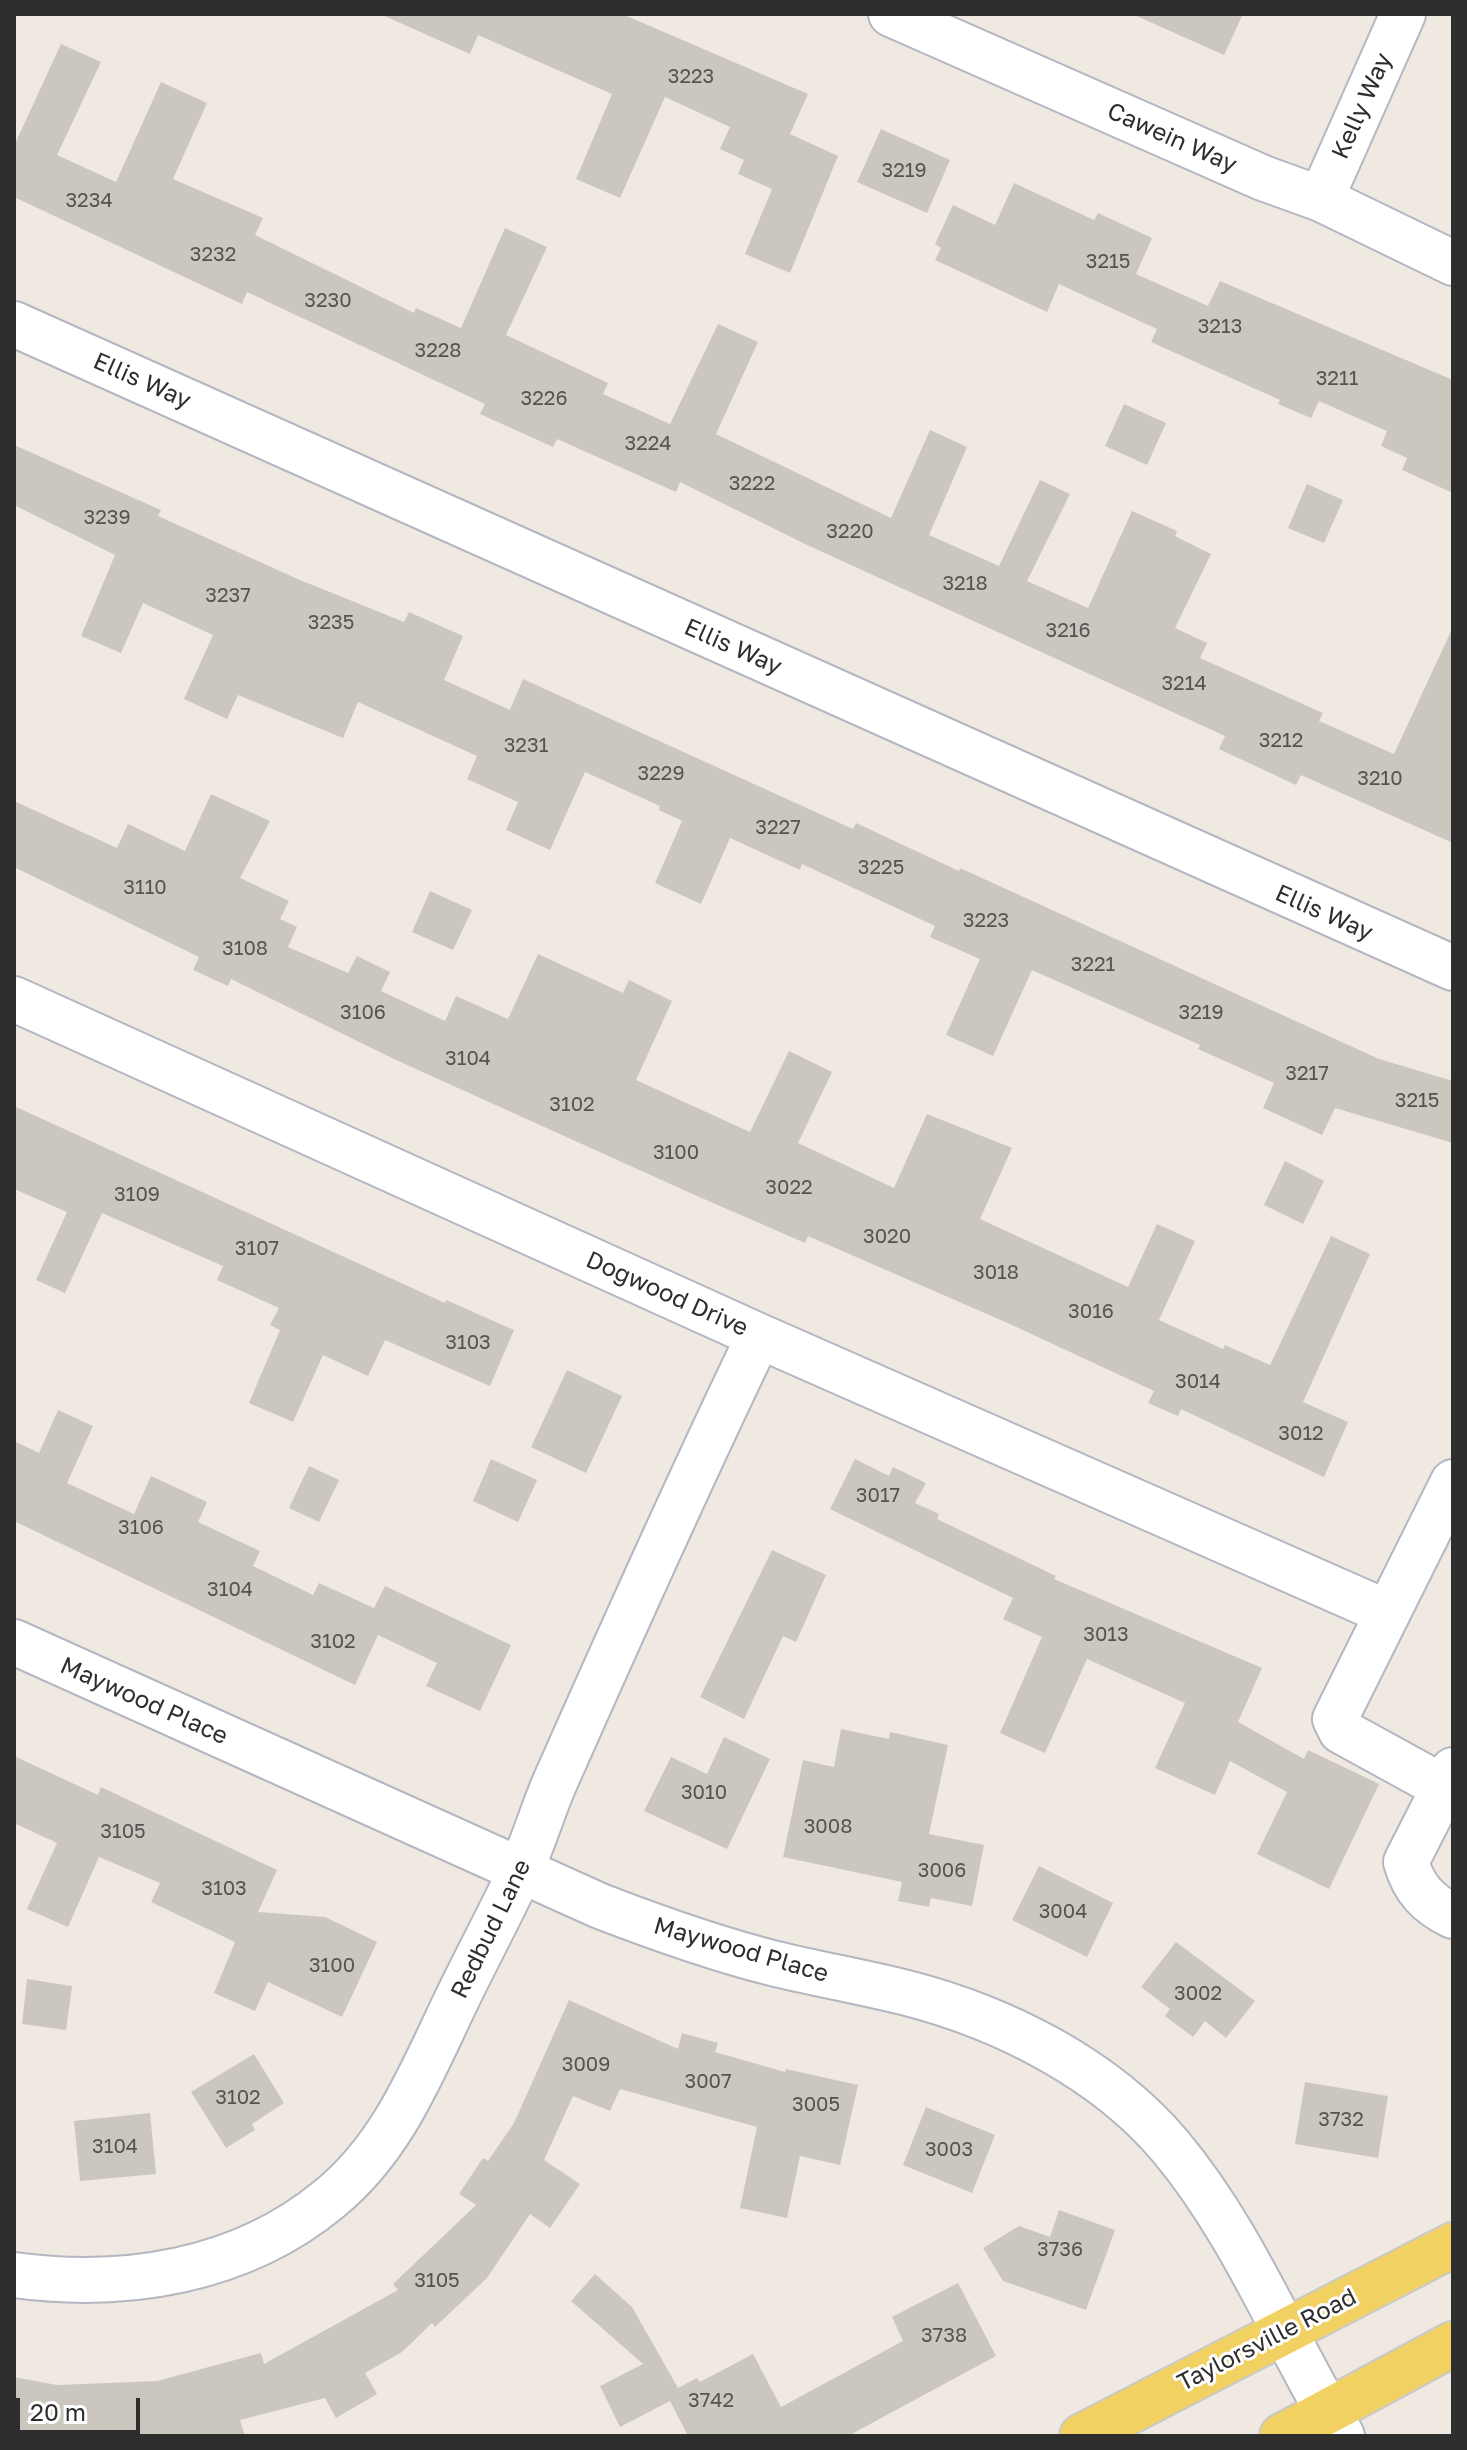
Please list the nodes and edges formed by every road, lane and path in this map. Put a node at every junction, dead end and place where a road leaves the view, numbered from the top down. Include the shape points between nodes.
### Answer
1 (891, 14) edge
2 (1403, 14) edge
3 (1321, 199) junction
4 (1453, 263) edge
5 (14, 324) edge
6 (1453, 968) edge
7 (14, 999) edge
8 (759, 1336) junction
9 (1453, 1482) edge
10 (1388, 1613) junction
11 (14, 1642) edge
12 (1448, 1778) edge
13 (520, 1872) junction
14 (1453, 1916) edge
15 (1453, 2245) edge
16 (14, 2275) edge
17 (1284, 2330) junction
18 (1453, 2344) edge
19 (1335, 2424) edge
20 (1082, 2436) edge
21 (1282, 2436) edge

1 - 3 street, Cawein Way
2 - 3 street, Kelly Way
3 - 4 street, Cawein Way
5 - 6 street, Ellis Way
7 - 8 street, Dogwood Drive
8 - 10 street, Dogwood Drive
8 - 13 street, Redbud Lane via 553,1786
9 - 10 street
10 - 12 street via 1336,1725
11 - 13 street, Maywood Place
12 - 14 street via 1406,1862 1412,1884 1433,1907
13 - 16 street, Redbud Lane via 411,2096 384,2140 329,2199 292,2226 203,2264 154,2276 104,2281
13 - 17 street, Maywood Place via 676,1935 954,2007 1036,2042 1108,2088 1170,2146 1229,2228
15 - 17 main road, Taylorsville Road
17 - 19 street, Maywood Place
17 - 20 main road, Taylorsville Road
18 - 19 main road
19 - 21 main road

